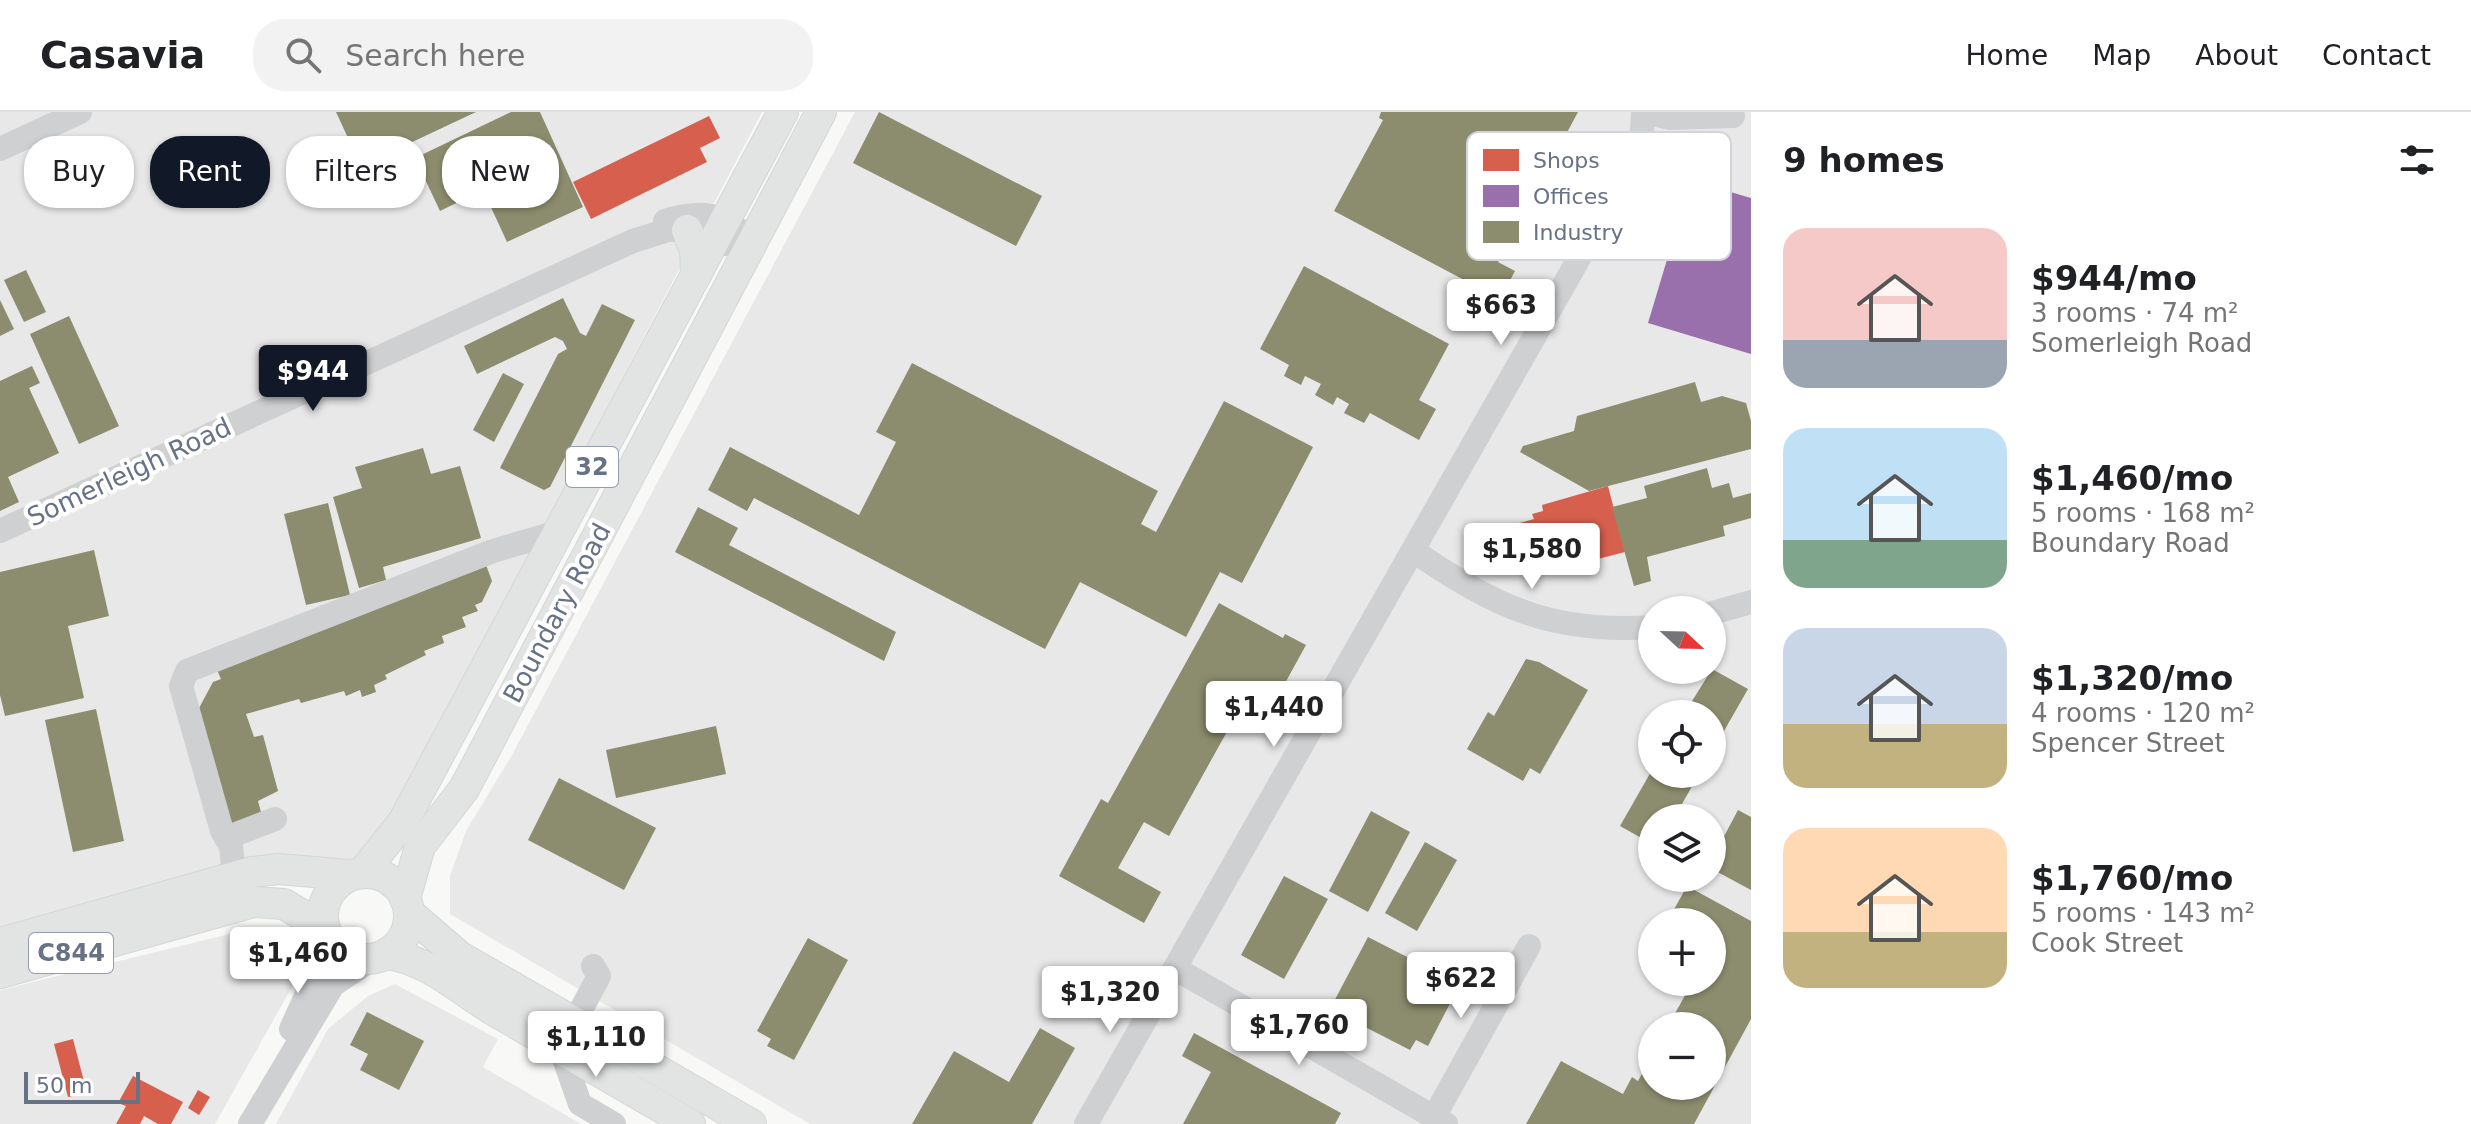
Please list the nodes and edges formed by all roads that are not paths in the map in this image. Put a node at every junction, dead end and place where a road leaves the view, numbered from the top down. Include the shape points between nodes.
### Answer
1 (80, 112) edge
2 (783, 112) edge
3 (821, 112) edge
4 (1652, 113) edge
5 (1737, 116) edge
6 (1641, 132) edge
7 (0, 149) edge
8 (712, 221) junction
9 (752, 244) junction
10 (1579, 260) edge
11 (0, 531) edge
12 (558, 532) junction
13 (502, 548) junction
14 (1415, 552) junction
15 (535, 574) junction
16 (1751, 602) edge
17 (1726, 609) edge
18 (1638, 627) edge
19 (275, 819) dead end
20 (238, 834) junction
21 (266, 870) junction
22 (357, 874) junction
23 (234, 877) junction
24 (407, 906) junction
25 (324, 929) junction
26 (0, 943) edge
27 (1529, 946) dead end
28 (379, 956) junction
29 (593, 966) dead end
30 (1176, 969) junction
31 (0, 973) edge
32 (568, 1036) junction
33 (273, 1080) junction
34 (1440, 1121) edge
35 (250, 1124) edge
36 (614, 1124) edge
37 (690, 1124) edge
38 (751, 1124) edge
39 (1086, 1124) edge

1 - 7 street
2 - 8 main road
3 - 9 main road, Boundary Road / 32
4 - 5 street via 1688,119
4 - 6 street
8 - 9 street, Somerleigh Road
8 - 11 street, Somerleigh Road via 662,222
8 - 12 main road, Boundary Road / 32 via 695,251 696,274
9 - 24 main road, Boundary Road / 32 via 464,789 420,846
10 - 14 street
12 - 13 street
12 - 15 main road, Boundary Road / 32
13 - 15 street via 528,562
13 - 20 street via 187,671 181,686
14 - 18 street via 1480,593 1550,622 1580,628
14 - 30 street
15 - 22 main road, Boundary Road / 32 via 403,822
16 - 17 street
19 - 20 street
20 - 21 street
20 - 23 street
21 - 22 main road, C844
21 - 23 main road, C844
22 - 24 main road via 389,879
22 - 25 main road, 32 via 327,896
23 - 26 main road, C844
24 - 28 main road, 32 via 405,934
24 - 32 main road via 459,956
25 - 28 main road via 343,953
25 - 31 main road, C844 via 284,904 254,902
25 - 33 street via 316,974
27 - 34 street
28 - 32 main road via 429,966 475,999
28 - 33 street via 333,985
29 - 32 street via 598,980
30 - 34 street
30 - 39 street
32 - 36 street via 580,1104
32 - 37 main road
32 - 38 main road
33 - 35 street

